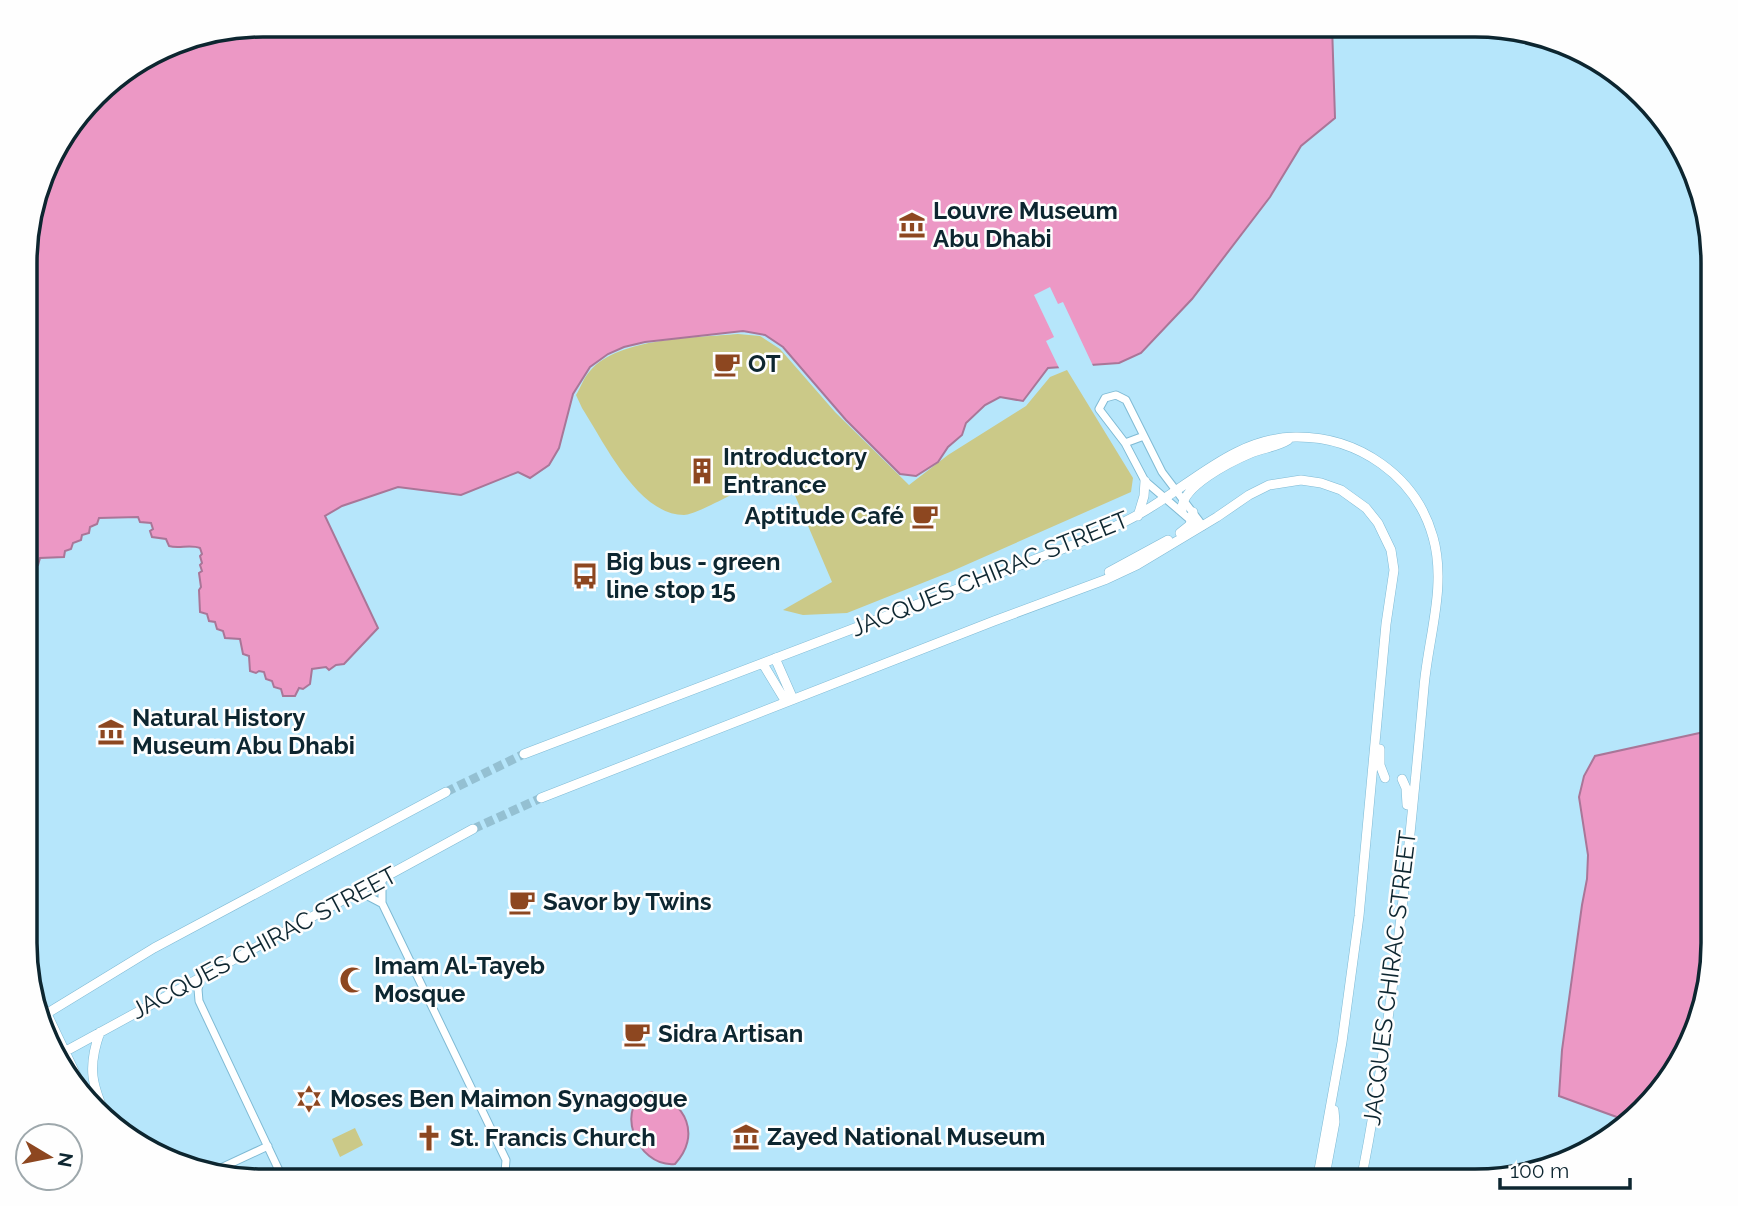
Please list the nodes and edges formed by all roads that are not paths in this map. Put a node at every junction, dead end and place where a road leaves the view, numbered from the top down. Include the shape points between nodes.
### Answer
1 (1144, 436) junction
2 (1125, 443) junction
3 (1145, 481) junction
4 (1180, 495) junction
5 (1166, 498) junction
6 (1182, 511) junction
7 (1138, 516) junction
8 (1197, 522) junction
9 (775, 659) junction
10 (763, 664) junction
11 (1382, 665) junction
12 (790, 700) junction
13 (524, 754) tunnel mouth
14 (1372, 776) junction
15 (1385, 778) junction
16 (1402, 779) junction
17 (1415, 780) junction
18 (446, 792) tunnel mouth
19 (541, 798) tunnel mouth
20 (474, 829) tunnel mouth
21 (382, 879) junction
22 (360, 892) junction
23 (1404, 894) junction
24 (382, 904) junction
25 (201, 978) junction
26 (180, 989) junction
27 (199, 1001) junction
28 (48, 1013) edge
29 (100, 1032) junction
30 (65, 1052) edge
31 (99, 1098) edge
32 (1332, 1101) junction
33 (268, 1146) junction
34 (226, 1166) edge
35 (279, 1169) edge
36 (505, 1169) edge
37 (1319, 1169) edge
38 (1326, 1169) edge
39 (1363, 1169) edge

1 - 2 street
1 - 2 street via 1126,400 1108,396 1099,409
1 - 4 street
2 - 3 street
3 - 5 street
3 - 7 street
4 - 5 street, JACQUES CHIRAC STREET
4 - 6 street
4 - 8 street
4 - 17 street, JACQUES CHIRAC STREET via 1237,451 1292,437 1360,451 1380,462 1409,490 1433,534 1438,558
5 - 6 street
5 - 7 street, JACQUES CHIRAC STREET
6 - 8 street
7 - 9 street, JACQUES CHIRAC STREET
8 - 11 street, JACQUES CHIRAC STREET via 1258,490 1290,481 1321,483 1358,502 1383,531 1393,560
8 - 12 street, JACQUES CHIRAC STREET via 1137,565
9 - 10 street, JACQUES CHIRAC STREET
9 - 12 street
10 - 12 street
10 - 13 street, JACQUES CHIRAC STREET
11 - 14 street, JACQUES CHIRAC STREET
11 - 15 street via 1386,684 1380,761
12 - 19 street, JACQUES CHIRAC STREET
14 - 15 street
14 - 32 street, JACQUES CHIRAC STREET via 1359,916
15 - 16 street
16 - 17 street
16 - 23 street via 1408,799 1401,863
17 - 23 street, JACQUES CHIRAC STREET
18 - 28 street, JACQUES CHIRAC STREET via 154,948
20 - 21 street, JACQUES CHIRAC STREET
21 - 22 street, JACQUES CHIRAC STREET
21 - 24 street
22 - 24 street
22 - 25 street, JACQUES CHIRAC STREET
23 - 39 street, JACQUES CHIRAC STREET
24 - 36 street via 506,1160
25 - 26 street, JACQUES CHIRAC STREET
25 - 27 street
26 - 27 street
26 - 29 street, JACQUES CHIRAC STREET
27 - 33 street
29 - 30 street, JACQUES CHIRAC STREET
29 - 31 street via 91,1078
32 - 37 street, JACQUES CHIRAC STREET
32 - 38 street via 1335,1122
33 - 34 street
33 - 35 street

